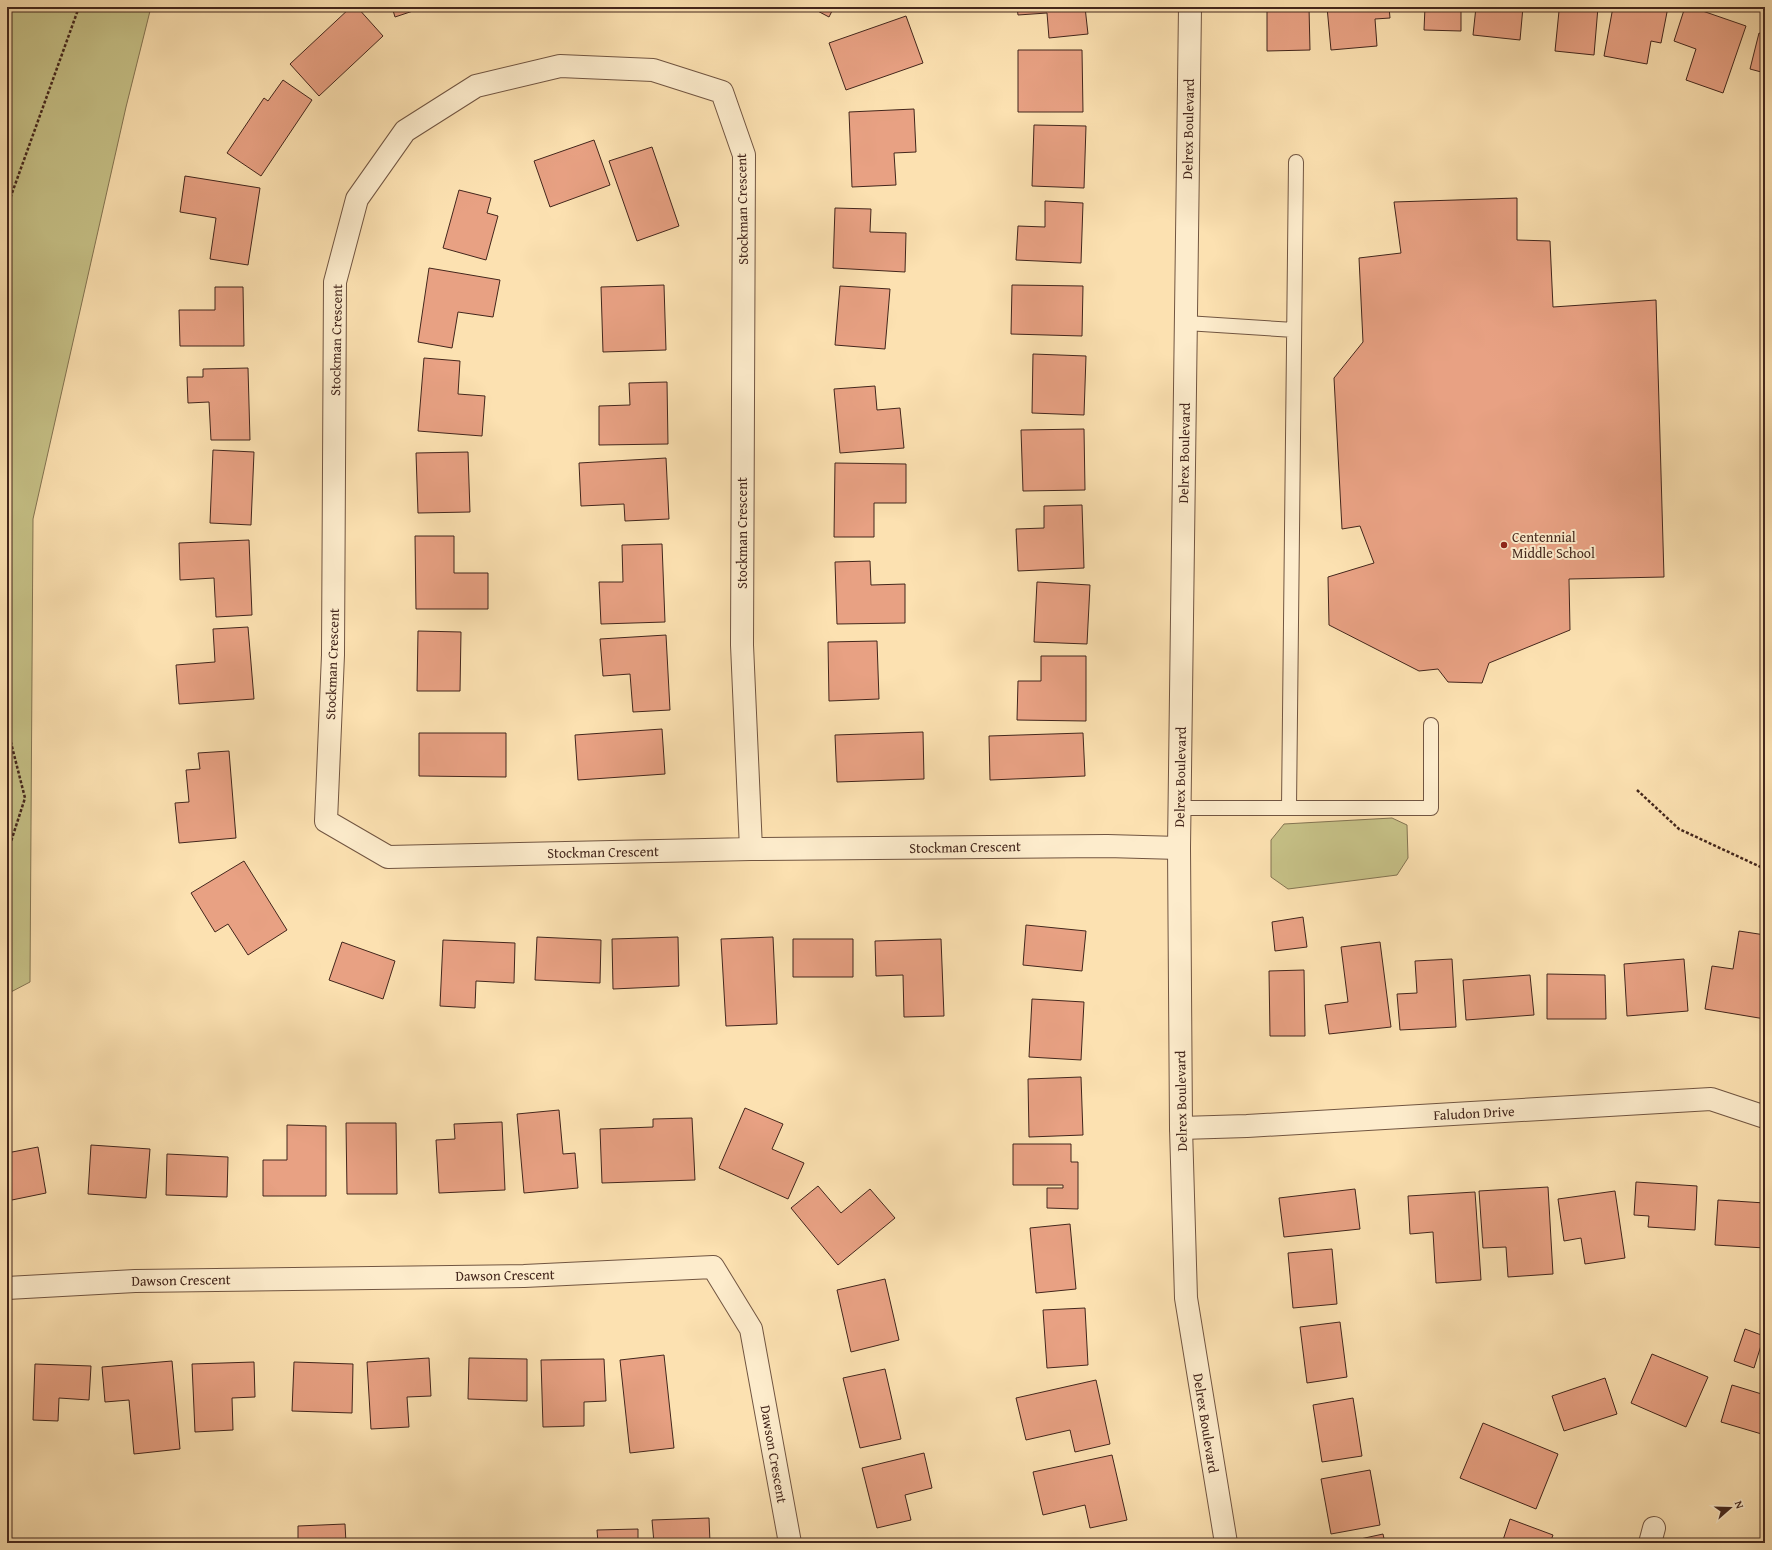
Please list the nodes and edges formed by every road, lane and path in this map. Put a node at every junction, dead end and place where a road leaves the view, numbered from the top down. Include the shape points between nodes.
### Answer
1 (79, 7) edge
2 (1190, 7) edge
3 (1296, 162) dead end
4 (7, 207) edge
5 (1186, 324) junction
6 (1294, 330) junction
7 (1431, 725) dead end
8 (7, 727) edge
9 (1637, 790) dead end
10 (1180, 808) junction
11 (1289, 808) junction
12 (1179, 848) junction
13 (751, 849) junction
14 (7, 854) edge
15 (1765, 869) edge
16 (1765, 1117) edge
17 (1181, 1128) junction
18 (7, 1288) edge
19 (790, 1543) edge
20 (1226, 1543) edge

1 - 4 path
2 - 5 street, Delrex Boulevard
3 - 6 lane
5 - 6 lane
5 - 10 street, Delrex Boulevard
6 - 11 lane
7 - 11 lane via 1431,808
8 - 14 path via 25,798
9 - 15 path via 1679,829
10 - 11 lane
10 - 12 street, Delrex Boulevard
12 - 13 street, Stockman Crescent via 1107,846
12 - 17 street, Delrex Boulevard
13 - 13 street, Stockman Crescent via 742,645 744,155 722,92 653,70 560,66 476,86 405,131 357,199 335,282 333,655 326,821 388,857
16 - 17 street, Faludon Drive via 1711,1099
17 - 20 street, Delrex Boulevard via 1186,1298
18 - 19 street, Dawson Crescent via 135,1281 524,1276 713,1267 751,1329

